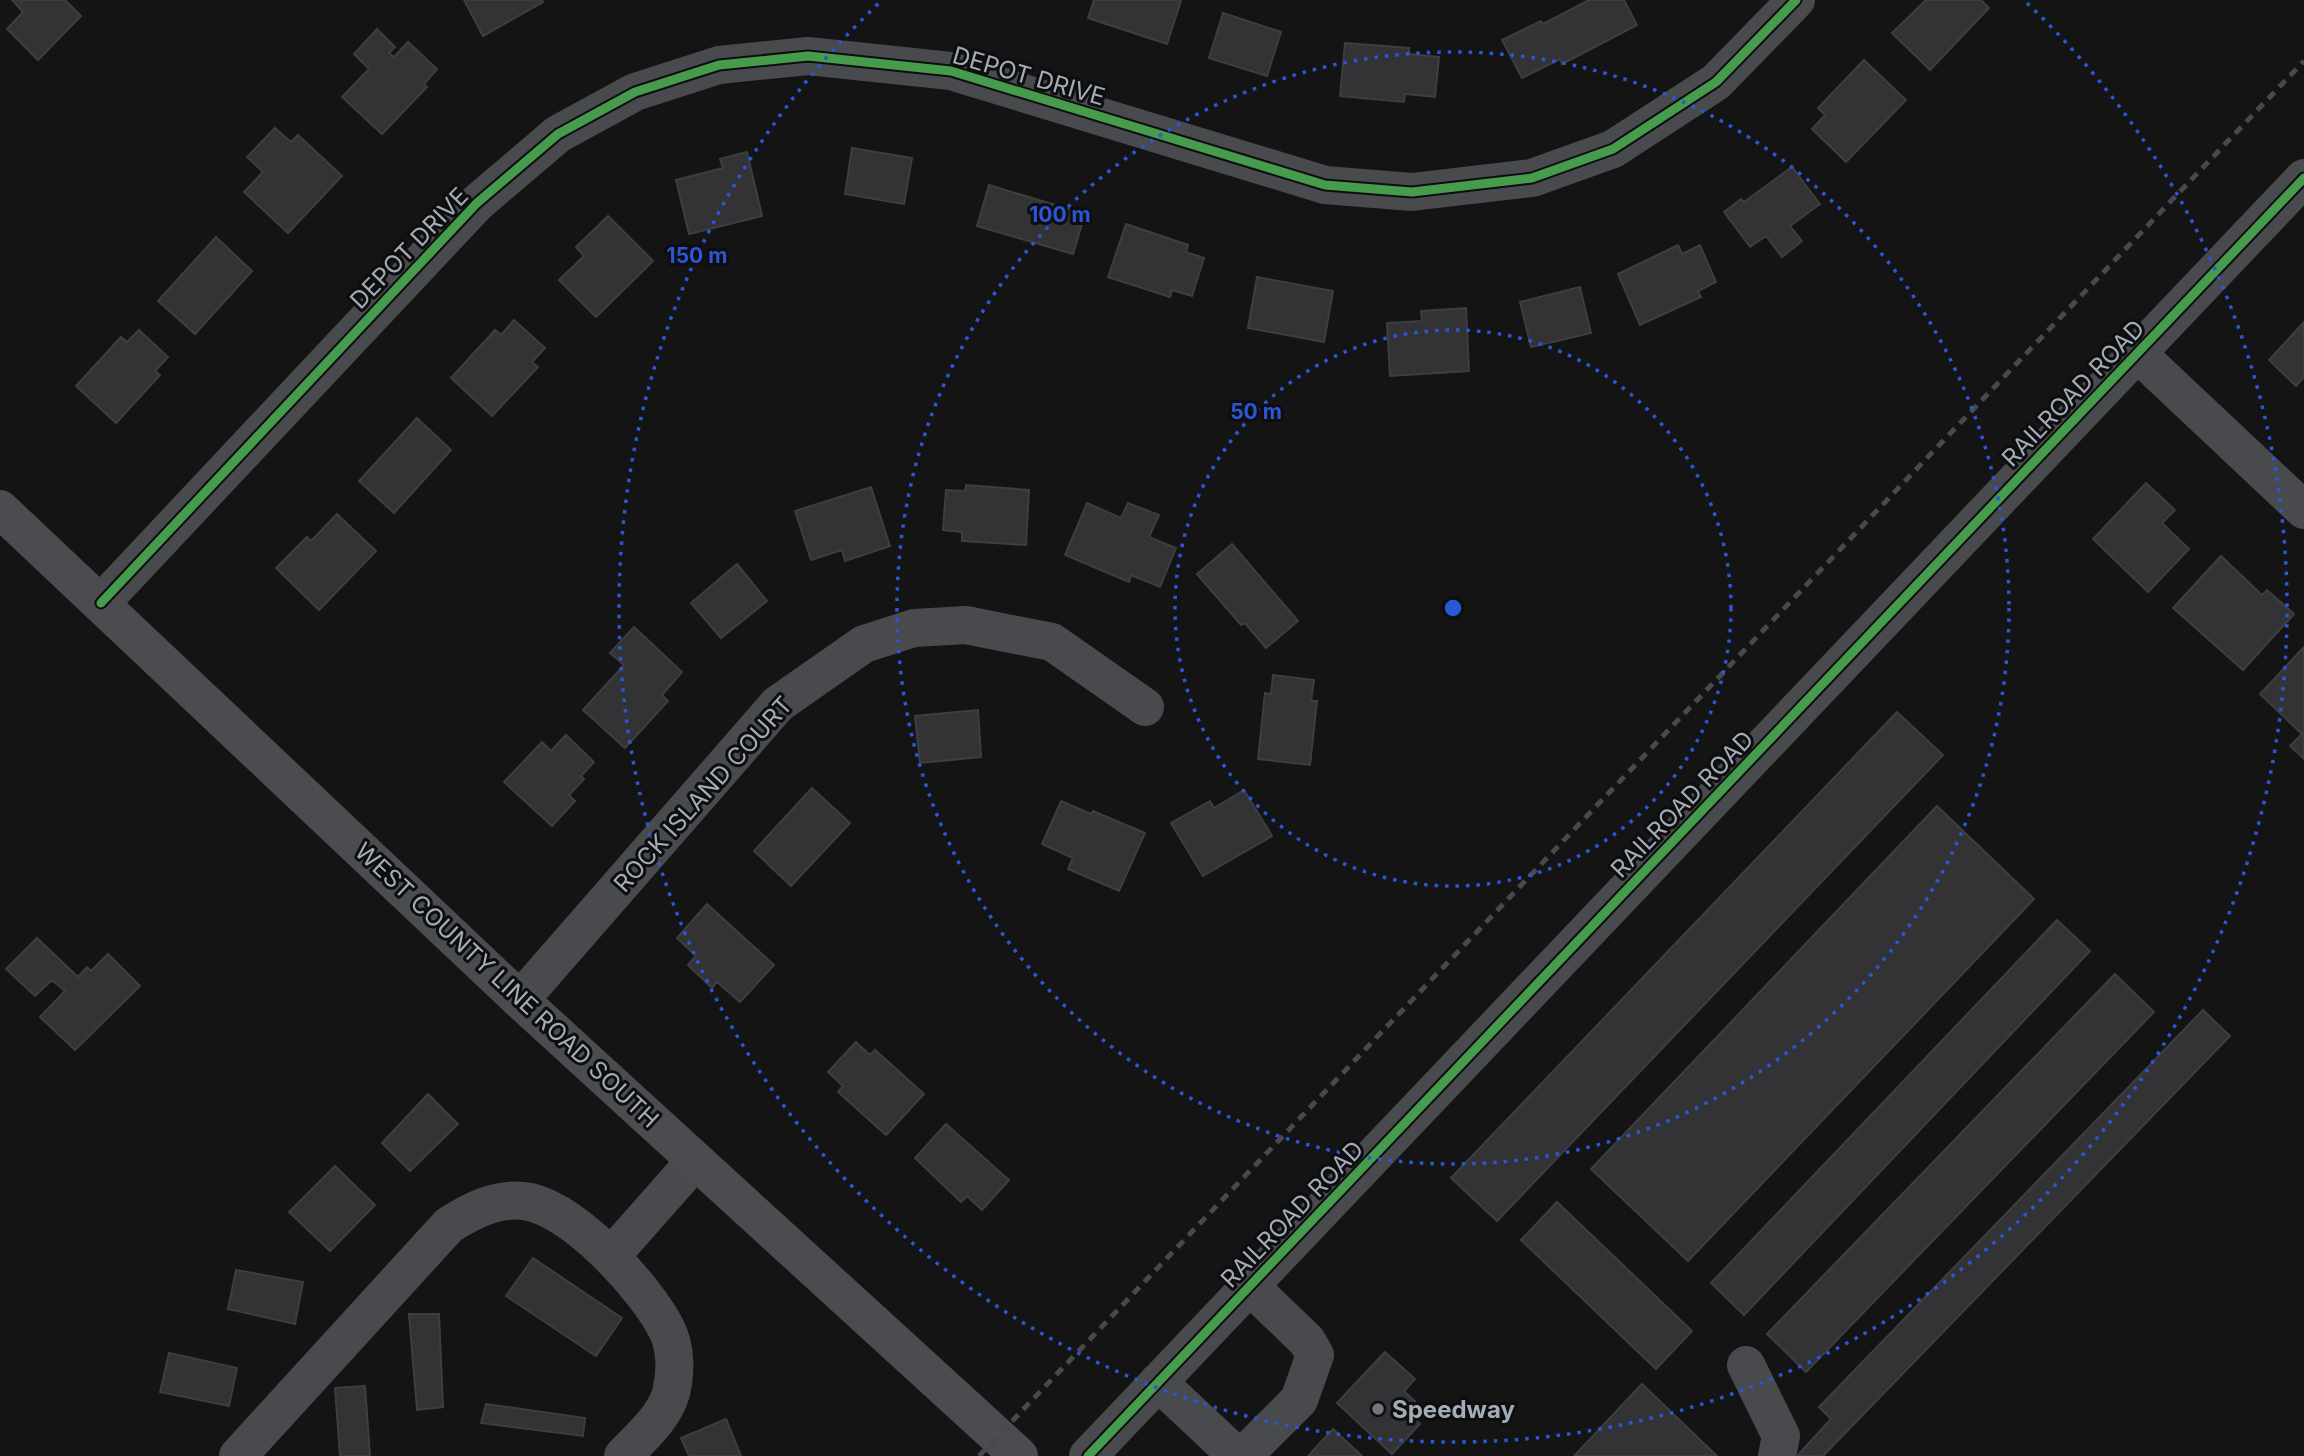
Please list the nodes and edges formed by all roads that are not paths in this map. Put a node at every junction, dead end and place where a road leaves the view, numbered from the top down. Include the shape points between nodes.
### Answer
1 (1796, 0) edge
2 (2304, 177) edge
3 (2137, 353) junction
4 (0, 509) edge
5 (2304, 510) edge
6 (101, 603) junction
7 (1146, 707) dead end
8 (520, 1000) junction
9 (695, 1161) junction
10 (612, 1255) junction
11 (1250, 1286) junction
12 (1746, 1365) dead end
13 (1158, 1382) junction
14 (238, 1456) edge
15 (623, 1456) edge
16 (1019, 1456) edge
17 (1088, 1456) edge
18 (1237, 1456) edge
19 (1243, 1456) edge
20 (1777, 1456) edge

1 - 6 street, DEPOT DRIVE via 1716,82 1613,149 1532,178 1412,192 1325,185 951,71 808,56 719,65 635,92 558,134 477,203
2 - 3 street, RAILROAD ROAD
3 - 5 street
3 - 11 street, RAILROAD ROAD
4 - 6 main road, WEST COUNTY LINE ROAD SOUTH
6 - 8 main road, WEST COUNTY LINE ROAD SOUTH
7 - 8 street, ROCK ISLAND COURT via 1052,642 966,625 914,628 864,644 778,704
8 - 9 main road, WEST COUNTY LINE ROAD SOUTH
9 - 10 street
9 - 16 main road, WEST COUNTY LINE ROAD SOUTH
10 - 14 street via 557,1213 525,1201 498,1202 471,1211 449,1225
10 - 15 street via 668,1332 675,1363 670,1394 654,1423
11 - 13 street, RAILROAD ROAD
11 - 19 street via 1307,1341 1315,1355 1299,1400
12 - 20 street via 1782,1436
13 - 17 street, RAILROAD ROAD
13 - 18 street

